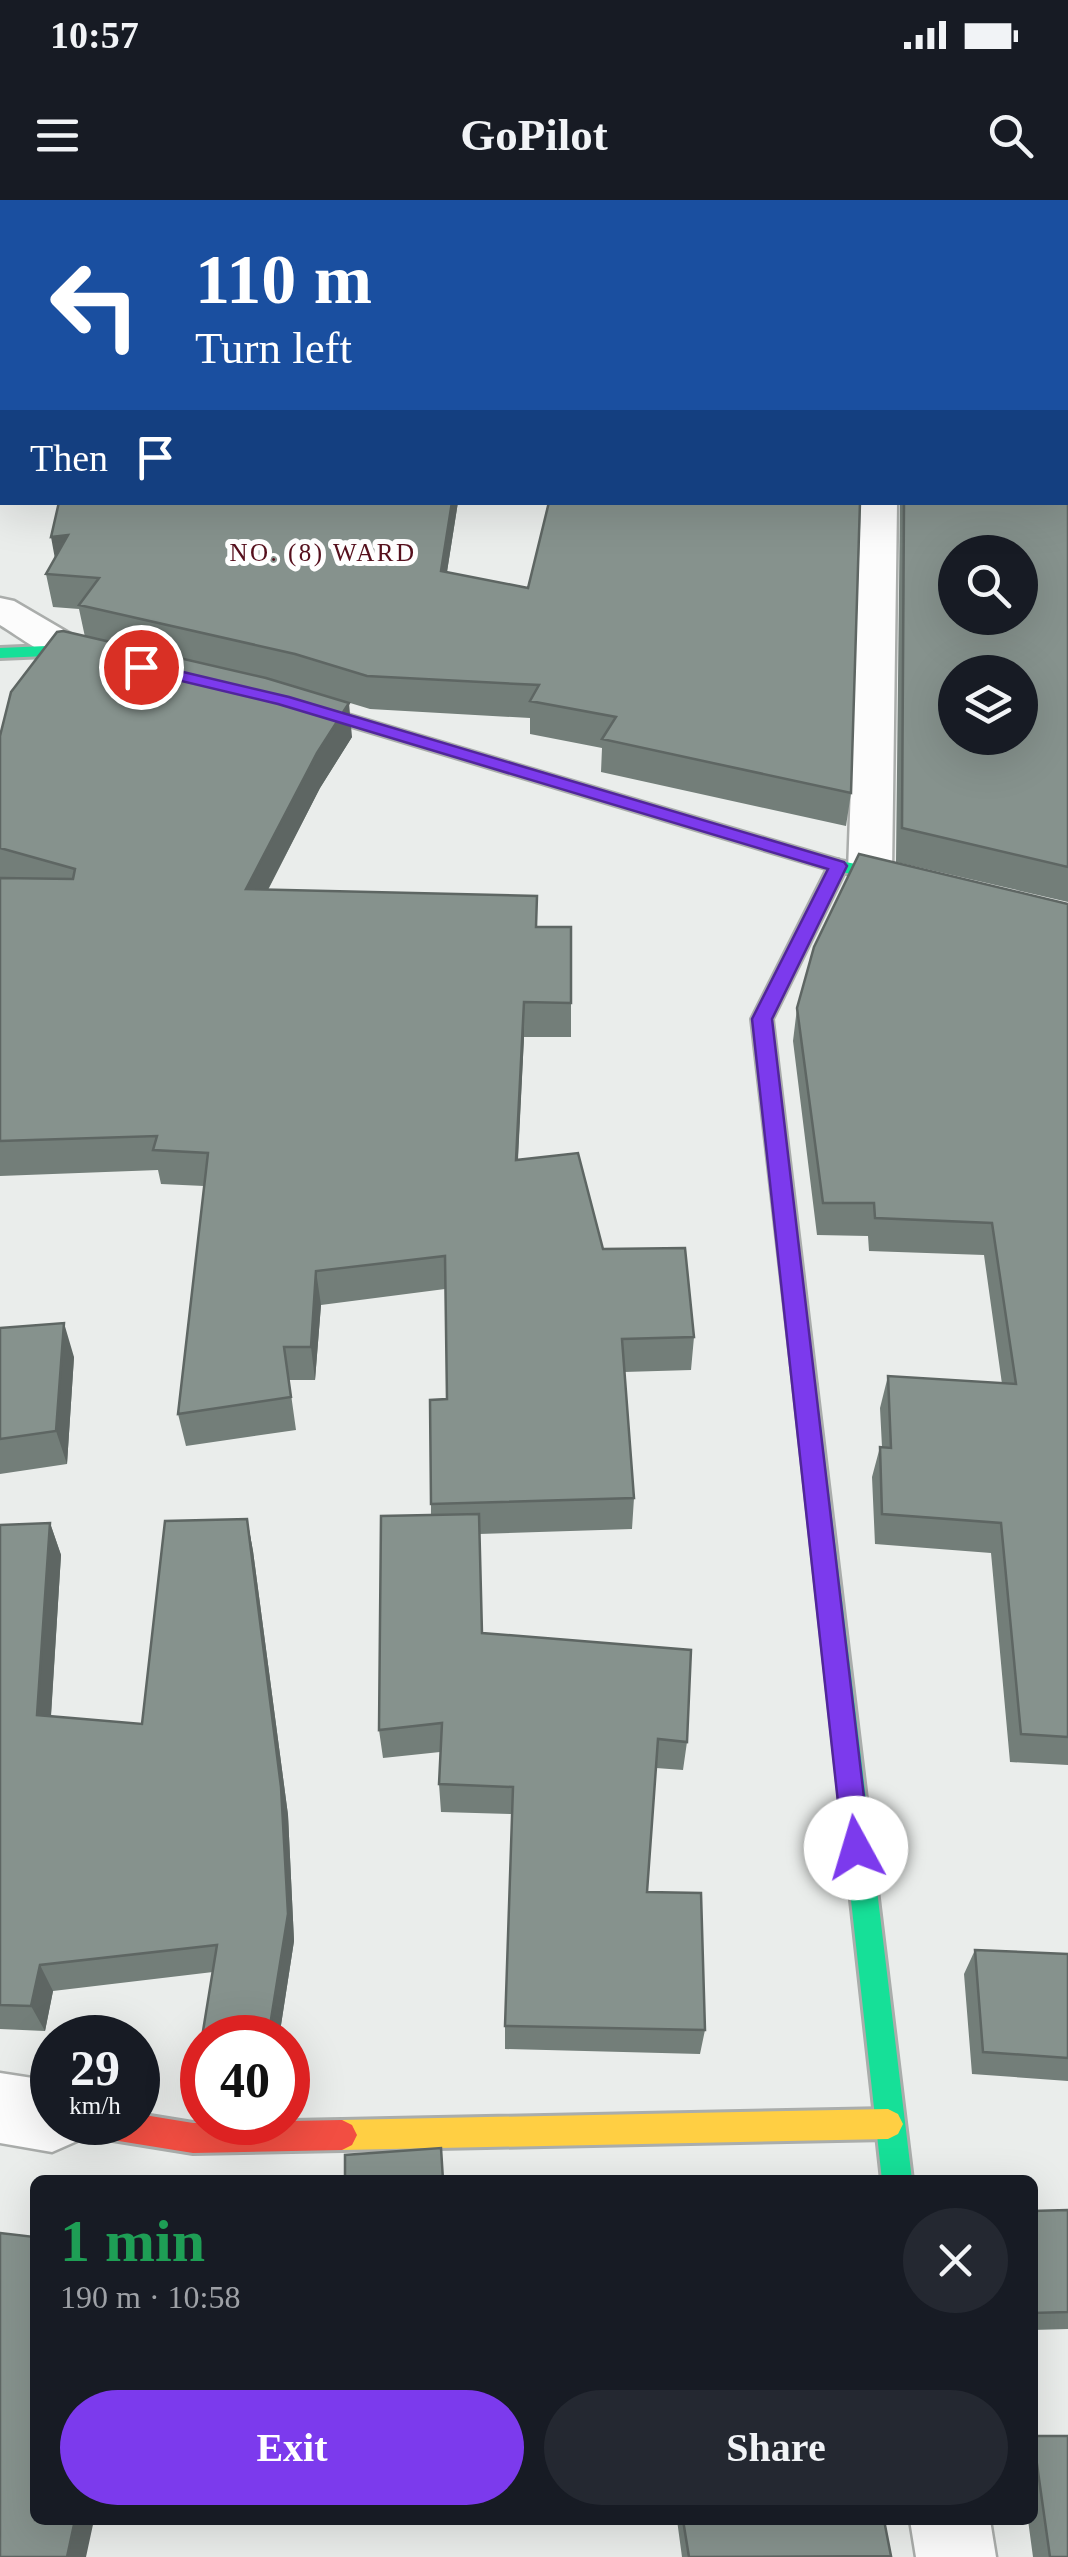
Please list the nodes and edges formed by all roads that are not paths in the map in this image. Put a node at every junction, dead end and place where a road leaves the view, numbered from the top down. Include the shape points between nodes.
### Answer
1 (879, 505) edge
2 (0, 609) edge
3 (70, 650) junction
4 (0, 652) edge
5 (148, 668) edge
6 (264, 696) edge
7 (865, 871) junction
8 (0, 2108) edge
9 (30, 2113) edge
10 (888, 2124) junction
11 (160, 2133) edge
12 (896, 2175) edge
13 (951, 2525) edge
14 (956, 2557) edge

1 - 7 street
2 - 3 street
3 - 4 street
3 - 5 street
6 - 7 street
7 - 10 street via 762,1019
8 - 9 street
10 - 11 street via 192,2138
10 - 12 street
13 - 14 street

